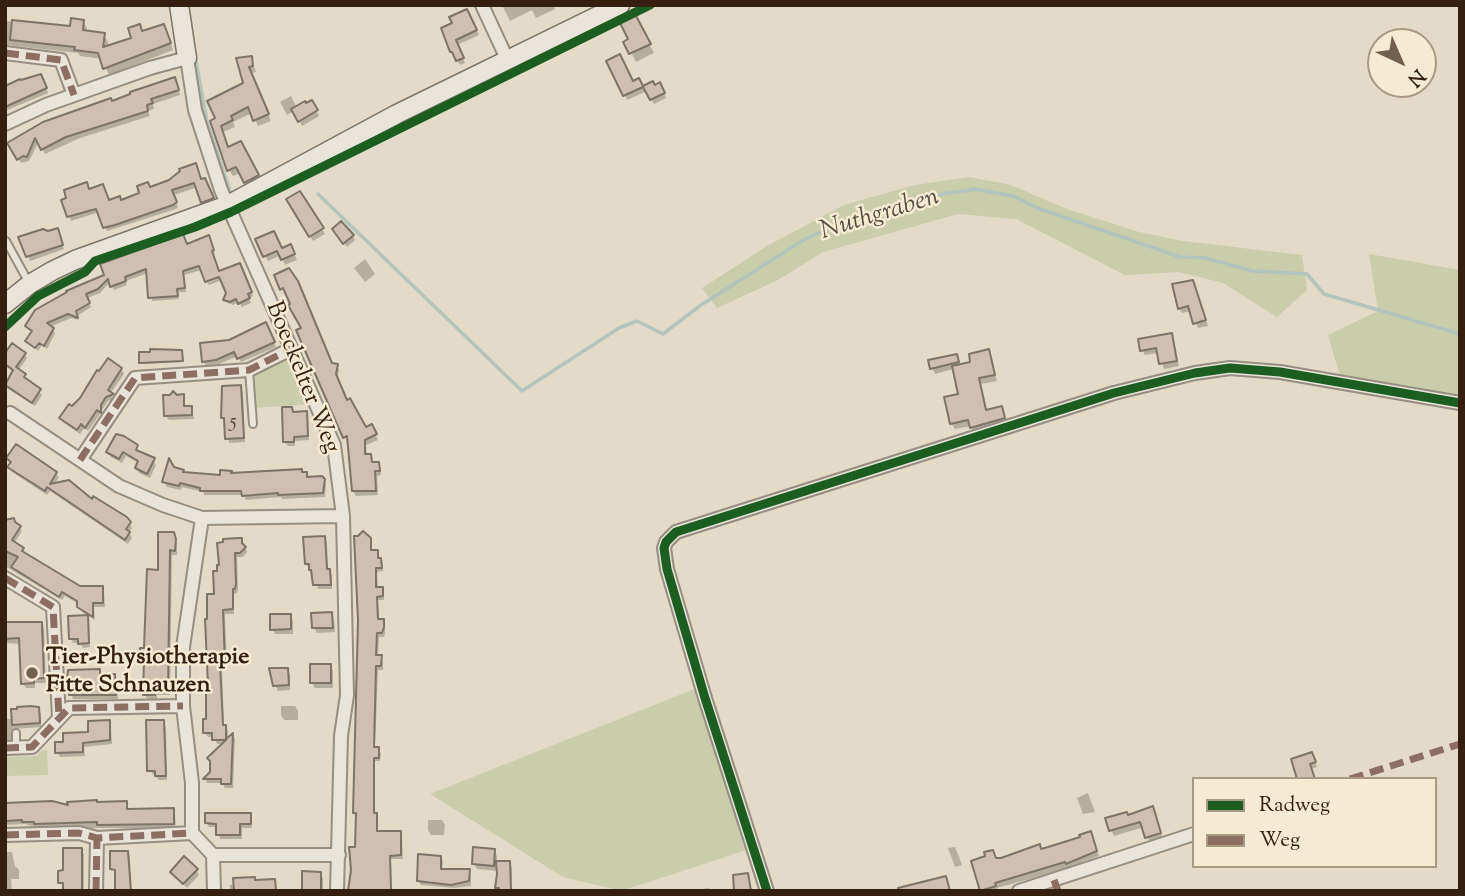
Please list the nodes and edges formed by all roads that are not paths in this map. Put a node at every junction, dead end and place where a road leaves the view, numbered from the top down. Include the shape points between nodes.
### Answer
1 (179, 5) edge
2 (482, 5) edge
3 (620, 5) edge
4 (5, 53) edge
5 (187, 58) junction
6 (507, 59) junction
7 (74, 94) junction
8 (5, 124) edge
9 (228, 205) junction
10 (6, 241) edge
11 (30, 284) junction
12 (5, 304) edge
13 (290, 349) junction
14 (249, 370) junction
15 (1460, 403) edge
16 (7, 411) edge
17 (253, 424) dead end
18 (80, 460) junction
19 (343, 516) junction
20 (202, 518) junction
21 (5, 578) edge
22 (183, 706) junction
23 (59, 717) junction
24 (16, 733) dead end
25 (11, 748) edge
26 (192, 833) junction
27 (5, 835) edge
28 (1192, 835) edge
29 (97, 838) junction
30 (213, 855) junction
31 (339, 855) junction
32 (96, 891) edge
33 (214, 891) edge
34 (337, 891) edge
35 (767, 891) edge
36 (1019, 891) edge

1 - 5 street, Boeckelter Weg
2 - 6 street
3 - 6 street
4 - 7 street via 61,60
5 - 7 street
5 - 9 street, Boeckelter Weg via 195,110
6 - 9 street
7 - 8 street
9 - 11 street via 75,260
9 - 13 street, Boeckelter Weg
10 - 11 lane
11 - 12 street
13 - 14 street
13 - 19 street, Boeckelter Weg via 334,445
14 - 17 lane
14 - 18 street via 135,378
15 - 35 street via 1280,372 1230,368 1195,373 1114,393 676,533 664,548 667,569
16 - 18 street
18 - 20 street via 120,486
19 - 20 street
19 - 31 street, Boeckelter Weg via 347,695 341,736
20 - 22 street via 183,647
21 - 23 street via 53,607
22 - 23 street via 69,708
22 - 26 street via 192,783
23 - 25 street via 32,747
24 - 25 lane
26 - 29 street
26 - 30 street
27 - 29 street via 79,833
28 - 36 street
29 - 32 street
30 - 31 street
30 - 33 street
31 - 34 street, Boeckelter Weg

